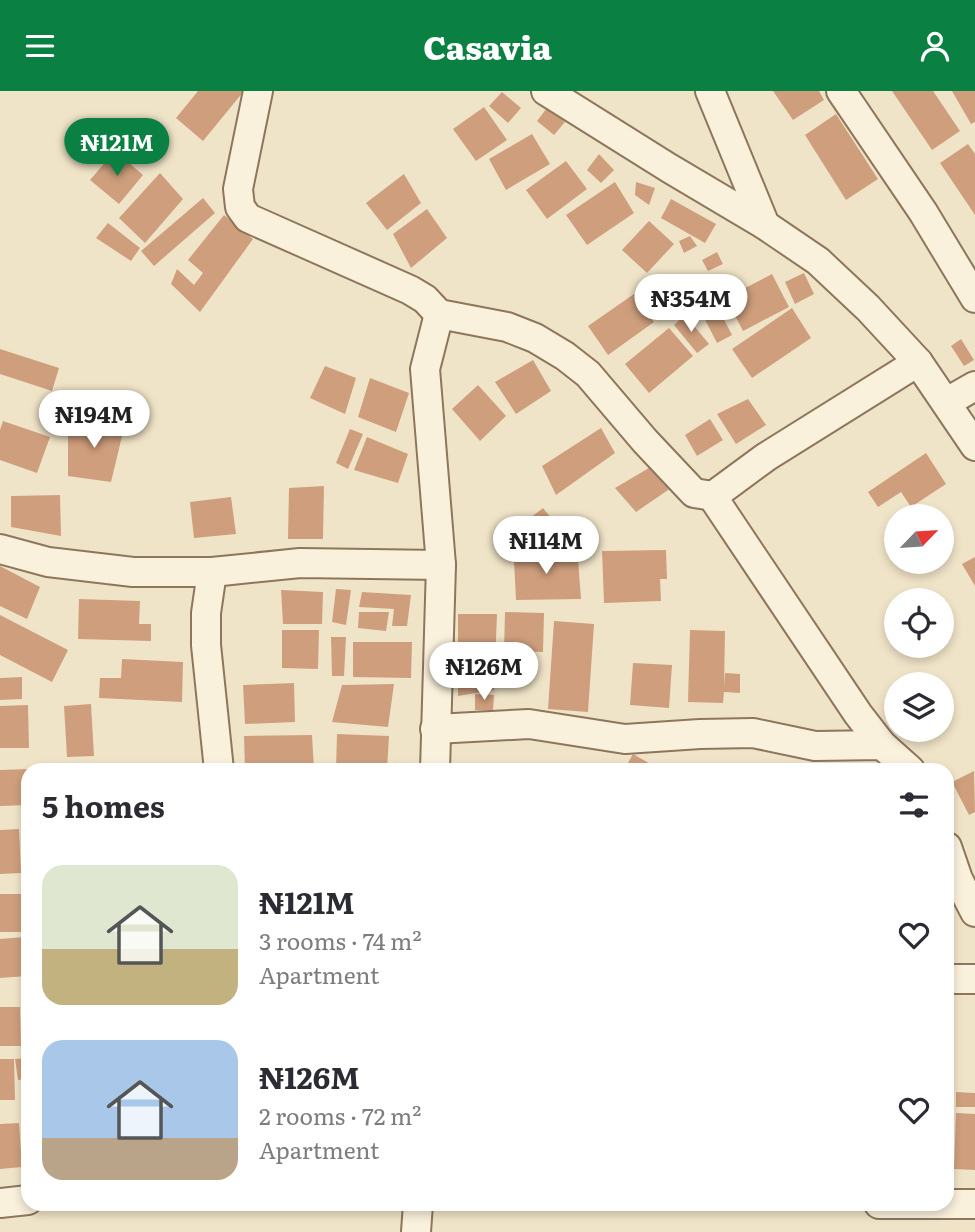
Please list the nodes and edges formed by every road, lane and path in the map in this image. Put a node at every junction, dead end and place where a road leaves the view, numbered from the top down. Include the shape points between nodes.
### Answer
1 (258, 91) edge
2 (546, 91) edge
3 (710, 91) edge
4 (841, 91) edge
5 (765, 225) junction
6 (975, 298) edge
7 (439, 314) junction
8 (918, 362) junction
9 (975, 386) edge
10 (947, 402) junction
11 (975, 446) edge
12 (712, 496) junction
13 (0, 549) edge
14 (441, 565) junction
15 (212, 572) junction
16 (435, 729) junction
17 (882, 745) junction
18 (218, 763) edge
19 (435, 763) edge
20 (901, 763) edge
21 (954, 867) edge
22 (975, 912) edge
23 (954, 979) edge
24 (975, 979) edge
25 (21, 1201) edge
26 (0, 1203) edge
27 (954, 1204) edge
28 (975, 1204) edge
29 (418, 1211) edge
30 (416, 1232) edge

1 - 7 street via 238,189 240,207 248,218 410,290
2 - 5 street
3 - 5 street
4 - 6 street
5 - 8 street via 818,261
7 - 12 street via 507,327 565,356 588,374 694,493
7 - 14 street via 425,369
8 - 10 street
8 - 12 street
9 - 10 street
10 - 11 street
12 - 17 street
13 - 15 street via 48,562 133,572
14 - 15 street via 300,563
14 - 16 street
15 - 18 street via 206,645
16 - 17 street via 528,724 625,739 753,733 815,746
16 - 19 street
17 - 20 street
21 - 22 street
23 - 24 street
25 - 26 street
27 - 28 street
29 - 30 street

